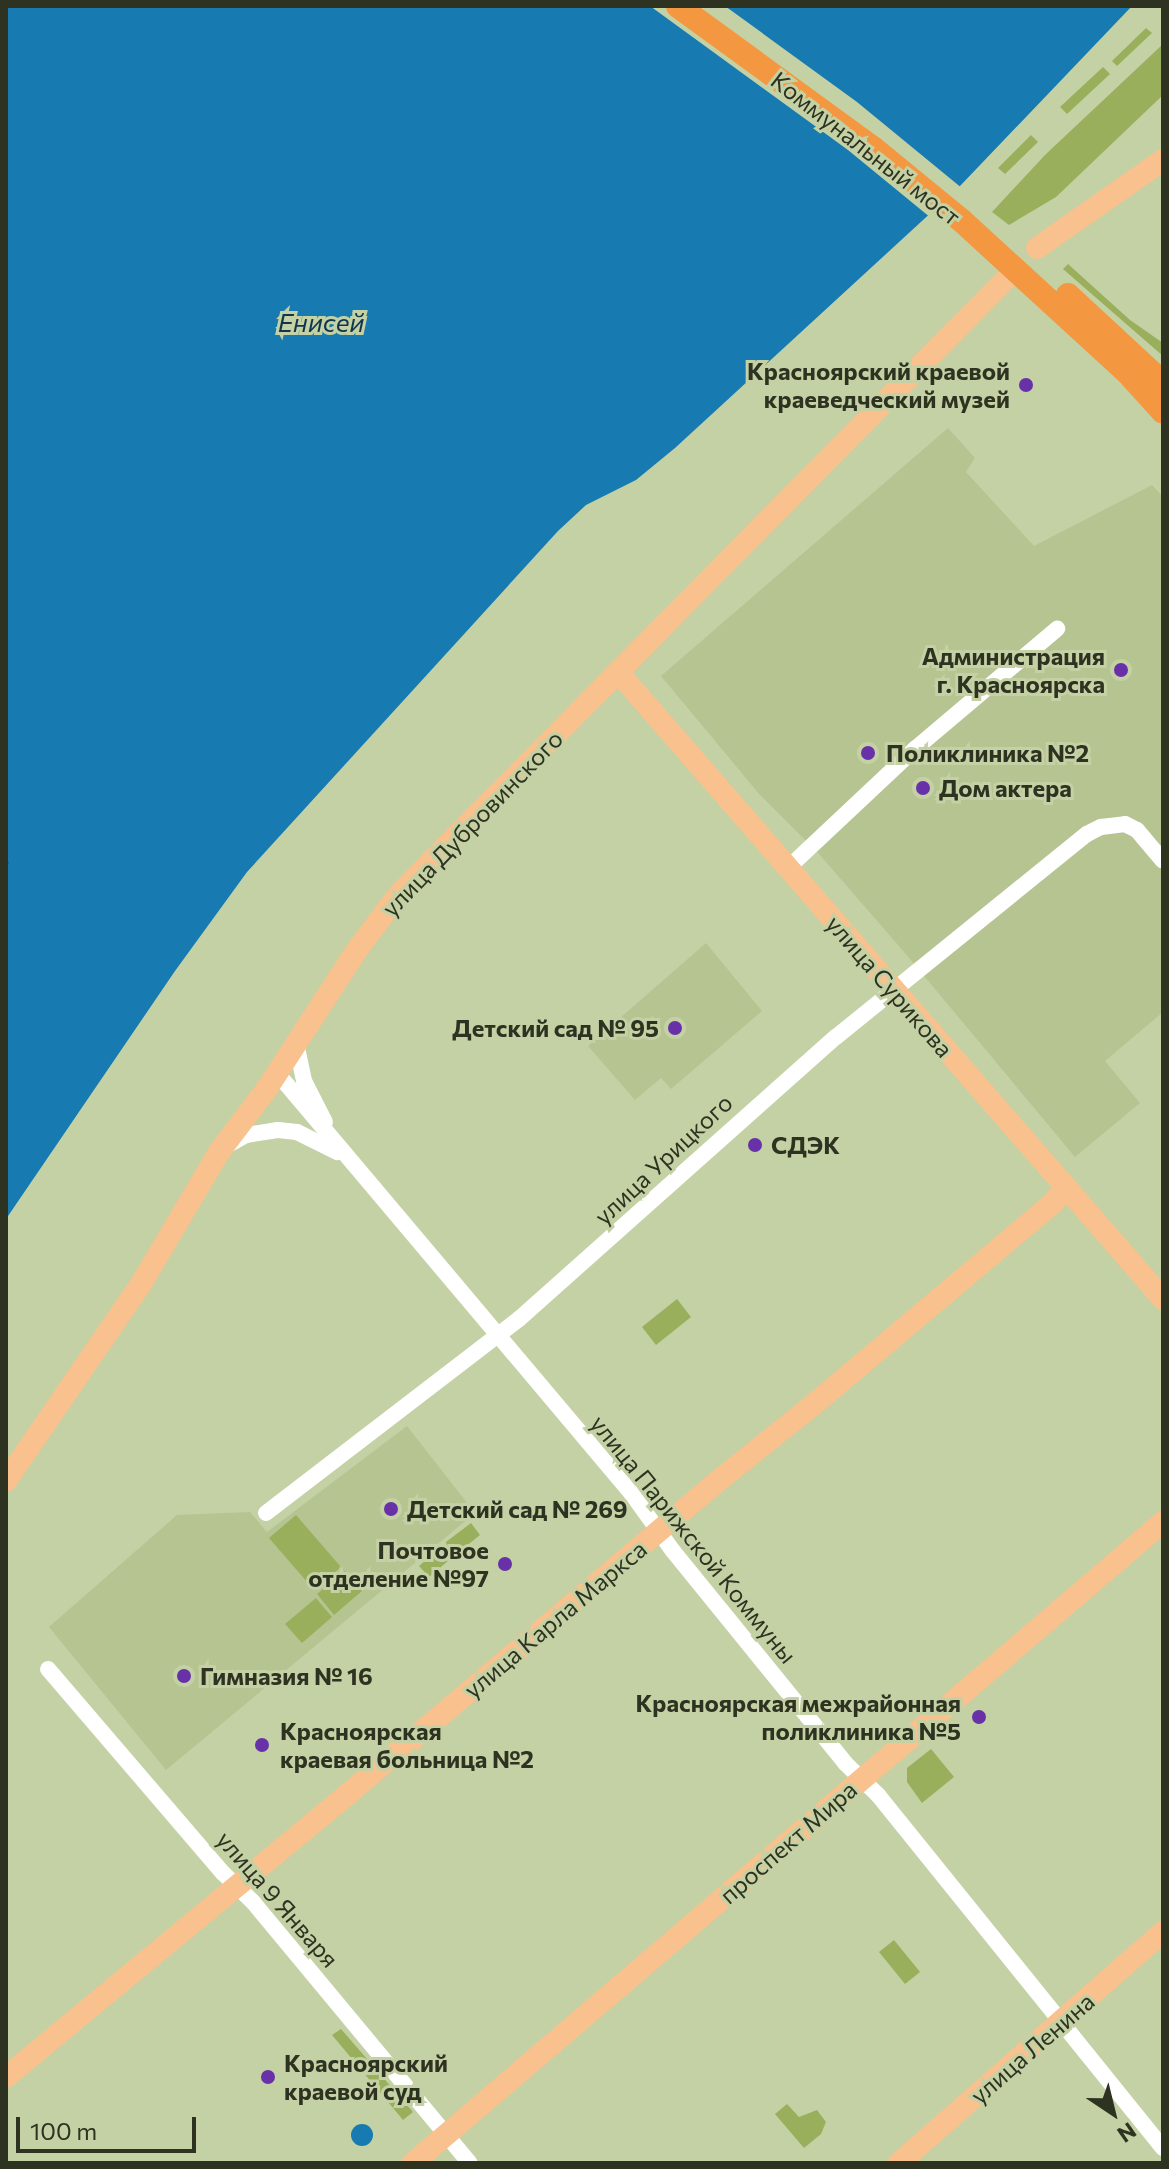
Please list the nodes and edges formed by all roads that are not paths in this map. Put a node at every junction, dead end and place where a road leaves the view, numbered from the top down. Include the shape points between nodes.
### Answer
1 (678, 6) edge
2 (698, 6) edge
3 (1163, 160) edge
4 (1163, 179) edge
5 (1089, 210) junction
6 (1037, 248) dead end
7 (1004, 281) dead end
8 (1052, 292) junction
9 (1154, 367) edge
10 (1163, 383) edge
11 (1163, 412) edge
12 (1057, 629) dead end
13 (618, 672) junction
14 (1163, 861) edge
15 (788, 868) junction
16 (892, 989) junction
17 (296, 1043) junction
18 (277, 1073) junction
19 (223, 1147) junction
20 (343, 1155) junction
21 (1064, 1189) junction
22 (1163, 1299) edge
23 (497, 1337) junction
24 (6, 1481) edge
25 (266, 1513) dead end
26 (1163, 1522) edge
27 (658, 1531) junction
28 (48, 1669) dead end
29 (861, 1779) junction
30 (237, 1886) junction
31 (1163, 1932) edge
32 (1063, 2023) junction
33 (6, 2077) edge
34 (447, 2135) junction
35 (1163, 2148) edge
36 (413, 2163) edge
37 (470, 2163) edge
38 (899, 2163) edge

1 - 8 highway, Коммунальный мост via 873,148
2 - 8 highway, Коммунальный мост via 866,129
3 - 5 main road
4 - 5 main road
5 - 6 main road
7 - 13 main road, улица Дубровинского
8 - 9 highway
8 - 11 highway
9 - 10 highway
12 - 15 street via 916,748
13 - 15 main road, улица Сурикова
13 - 17 main road, улица Дубровинского via 406,886
14 - 16 street, улица Урицкого via 1137,830 1125,824 1101,827
15 - 16 main road, улица Сурикова
16 - 21 main road, улица Сурикова
16 - 23 street, улица Урицкого
17 - 18 main road, улица Дубровинского
17 - 20 street via 304,1081
18 - 19 main road, улица Дубровинского
18 - 20 street, улица Парижской Коммуны
19 - 20 street via 246,1135 278,1130 297,1132
19 - 24 main road, улица Дубровинского via 141,1284
20 - 23 street, улица Парижской Коммуны
21 - 22 main road, улица Сурикова
21 - 27 main road, улица Карла Маркса
23 - 25 street, улица Урицкого
23 - 27 street, улица Парижской Коммуны
26 - 29 main road, проспект Мира
27 - 29 street, улица Парижской Коммуны
27 - 30 main road, улица Карла Маркса
28 - 30 street, улица 9 Января
29 - 32 street, улица Парижской Коммуны
29 - 34 main road, проспект Мира
30 - 33 main road, улица Карла Маркса
30 - 34 street, улица 9 Января
31 - 32 main road, улица Ленина
32 - 35 street, улица Парижской Коммуны
32 - 38 main road, улица Ленина
34 - 36 main road, проспект Мира
34 - 37 street, улица 9 Января

